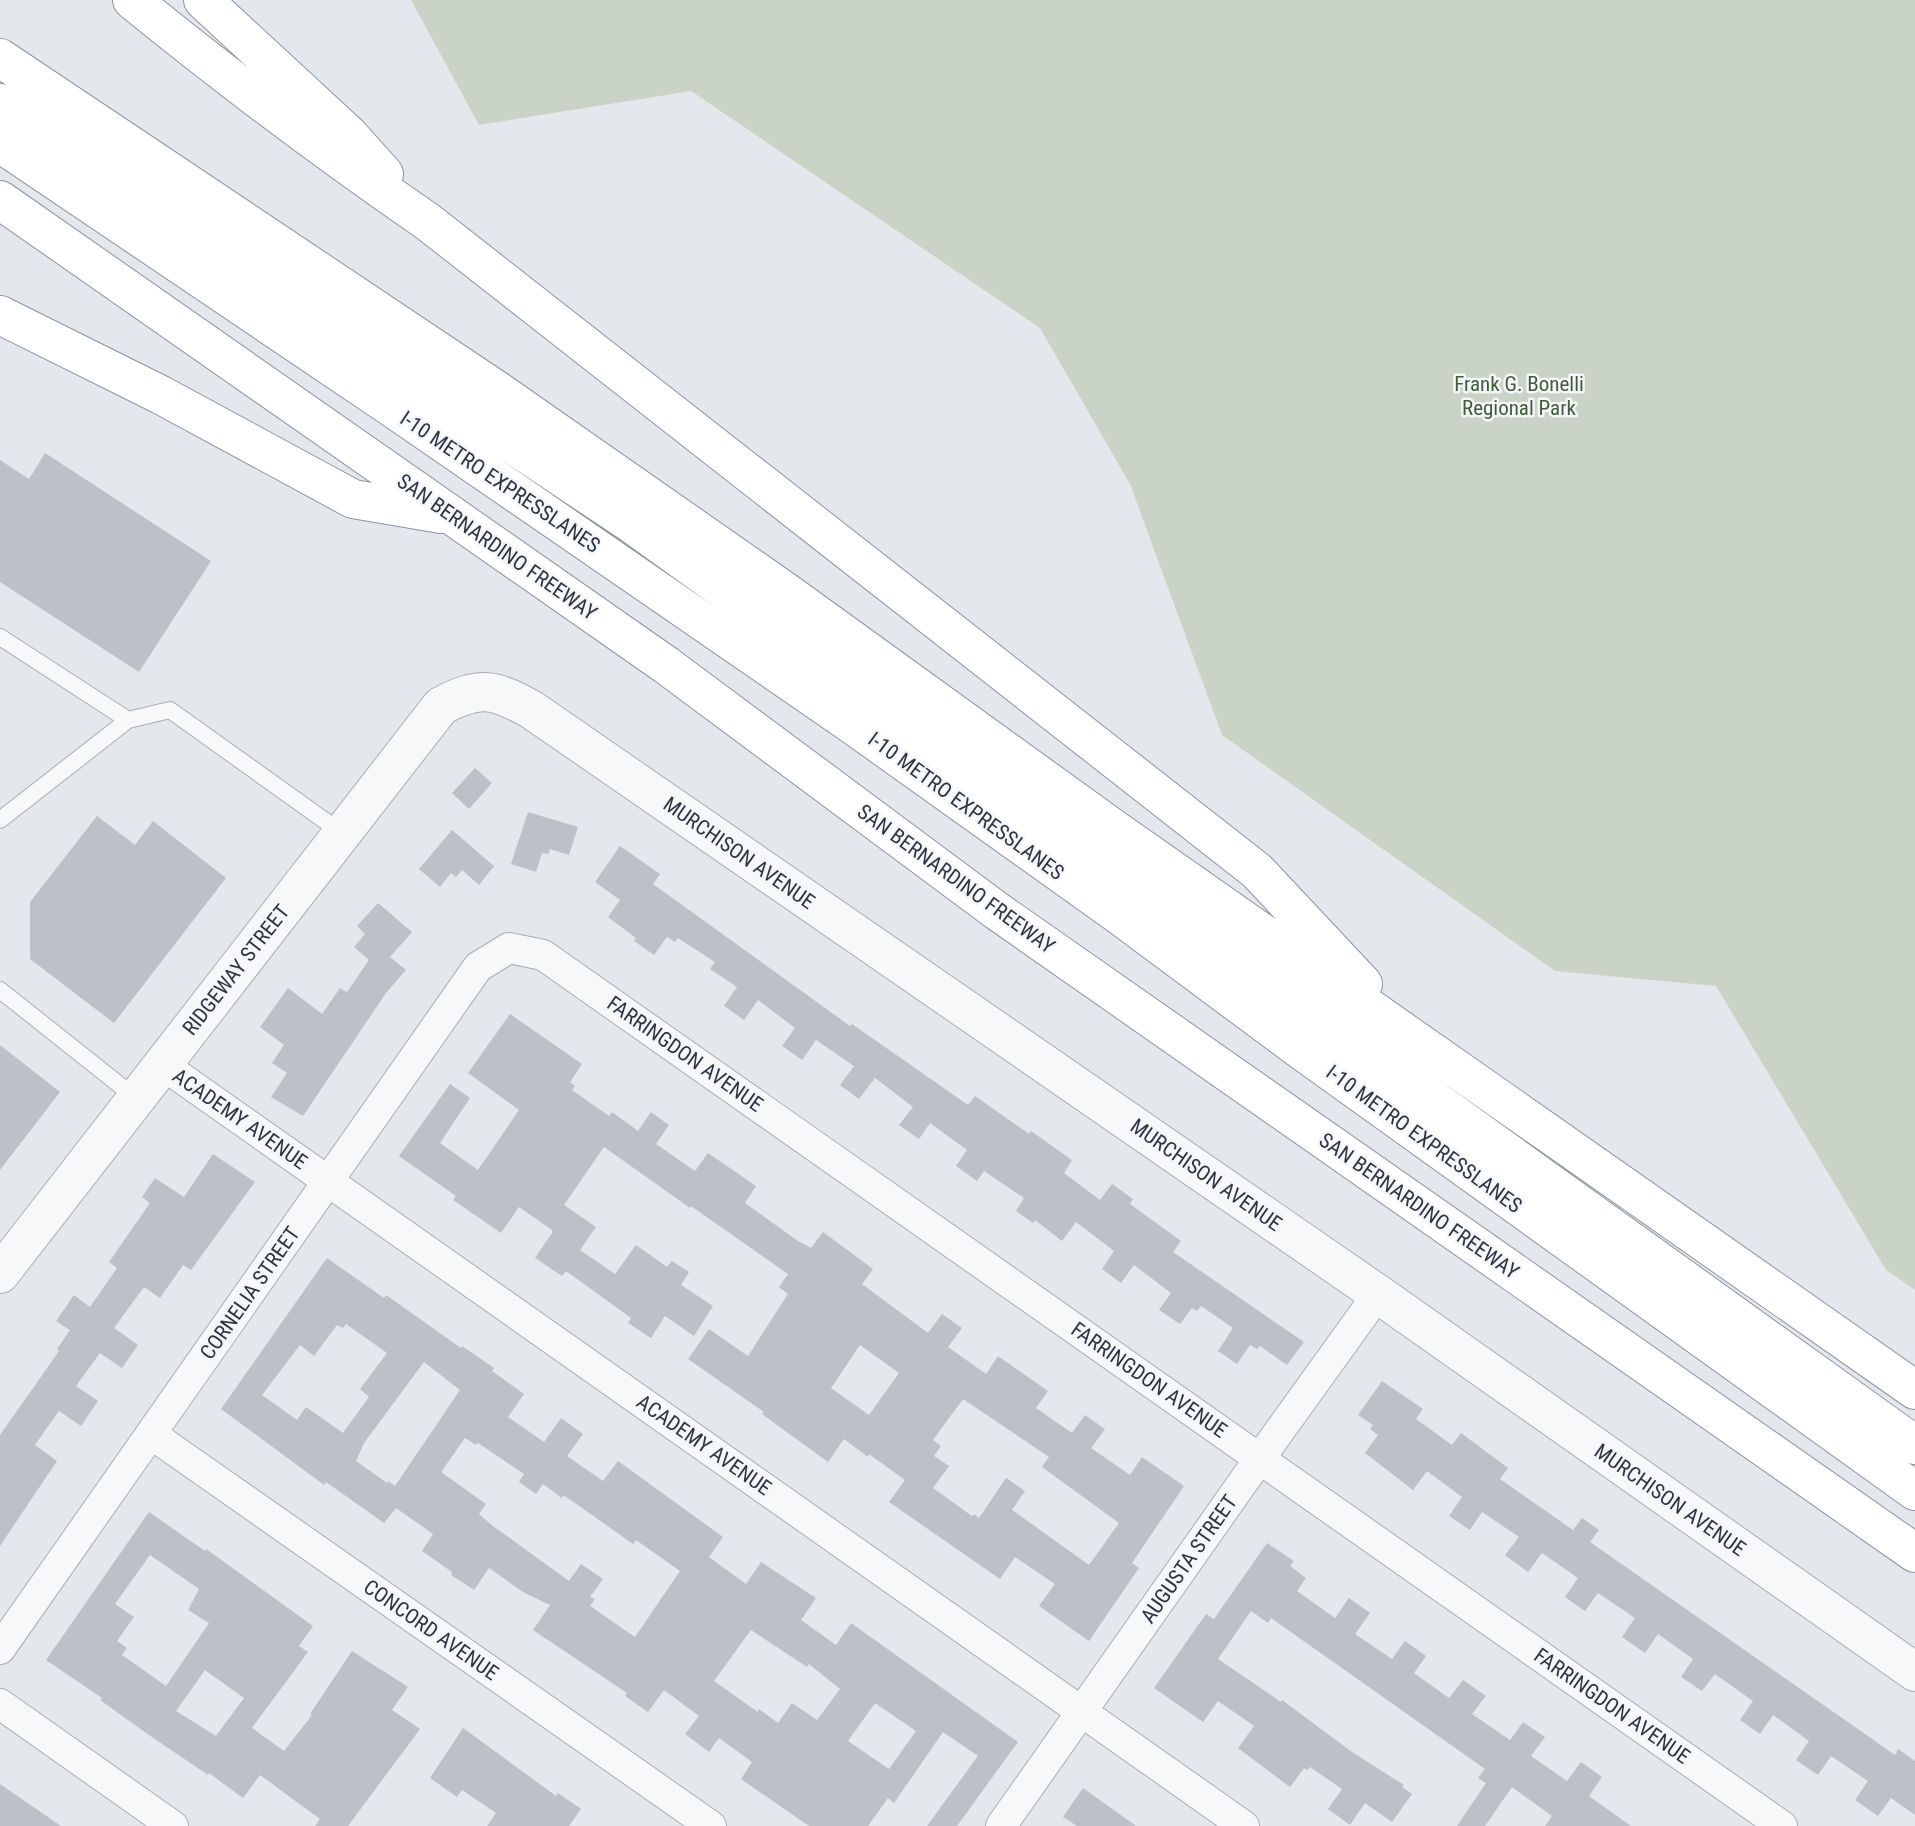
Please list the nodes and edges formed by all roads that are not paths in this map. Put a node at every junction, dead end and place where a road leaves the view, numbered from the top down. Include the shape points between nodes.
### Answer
1 (132, 0) edge
2 (203, 0) edge
3 (0, 58) edge
4 (0, 103) edge
5 (0, 143) edge
6 (0, 200) edge
7 (428, 222) junction
8 (0, 315) edge
9 (453, 516) junction
10 (0, 637) edge
11 (489, 691) joint
12 (128, 720) junction
13 (0, 820) edge
14 (342, 833) junction
15 (509, 948) joint
16 (0, 990) edge
17 (1417, 1041) junction
18 (163, 1065) junction
19 (136, 1098) junction
20 (329, 1181) junction
21 (0, 1274) edge
22 (1378, 1294) junction
23 (1915, 1390) edge
24 (150, 1434) junction
25 (1915, 1445) edge
26 (1260, 1458) junction
27 (1915, 1491) edge
28 (1915, 1553) edge
29 (0, 1649) edge
30 (1915, 1672) edge
31 (0, 1704) edge
32 (1081, 1712) junction
33 (173, 1826) edge
34 (711, 1826) edge
35 (1001, 1826) edge
36 (1244, 1826) edge
37 (1782, 1826) edge

1 - 7 highway via 219,71
2 - 7 highway via 349,135
3 - 17 highway via 498,391
4 - 25 highway, I-10 METRO EXPRESSLANES via 632,524
5 - 27 highway, I-10 METRO EXPRESSLANES via 850,723
6 - 9 highway, SAN BERNARDINO FREEWAY
7 - 17 highway via 1257,871
8 - 9 highway via 353,499
9 - 28 highway, SAN BERNARDINO FREEWAY via 666,665 997,911
10 - 12 lane
11 - 14 street, RIDGEWAY STREET via 463,694 441,706
11 - 22 street, MURCHISON AVENUE via 533,710
12 - 13 lane
12 - 14 lane via 170,710
14 - 18 street, RIDGEWAY STREET
15 - 20 street, CORNELIA STREET via 478,967
15 - 26 street, FARRINGDON AVENUE via 543,954
16 - 19 lane
17 - 23 highway
18 - 19 street, RIDGEWAY STREET
18 - 20 street, ACADEMY AVENUE
19 - 21 street, RIDGEWAY STREET
20 - 24 street, CORNELIA STREET
20 - 32 street, ACADEMY AVENUE
22 - 26 street, AUGUSTA STREET
22 - 30 street, MURCHISON AVENUE
24 - 29 street, CORNELIA STREET
24 - 34 street, CONCORD AVENUE
26 - 32 street, AUGUSTA STREET
26 - 37 street, FARRINGDON AVENUE
31 - 33 street
32 - 35 street, AUGUSTA STREET
32 - 36 street, ACADEMY AVENUE

